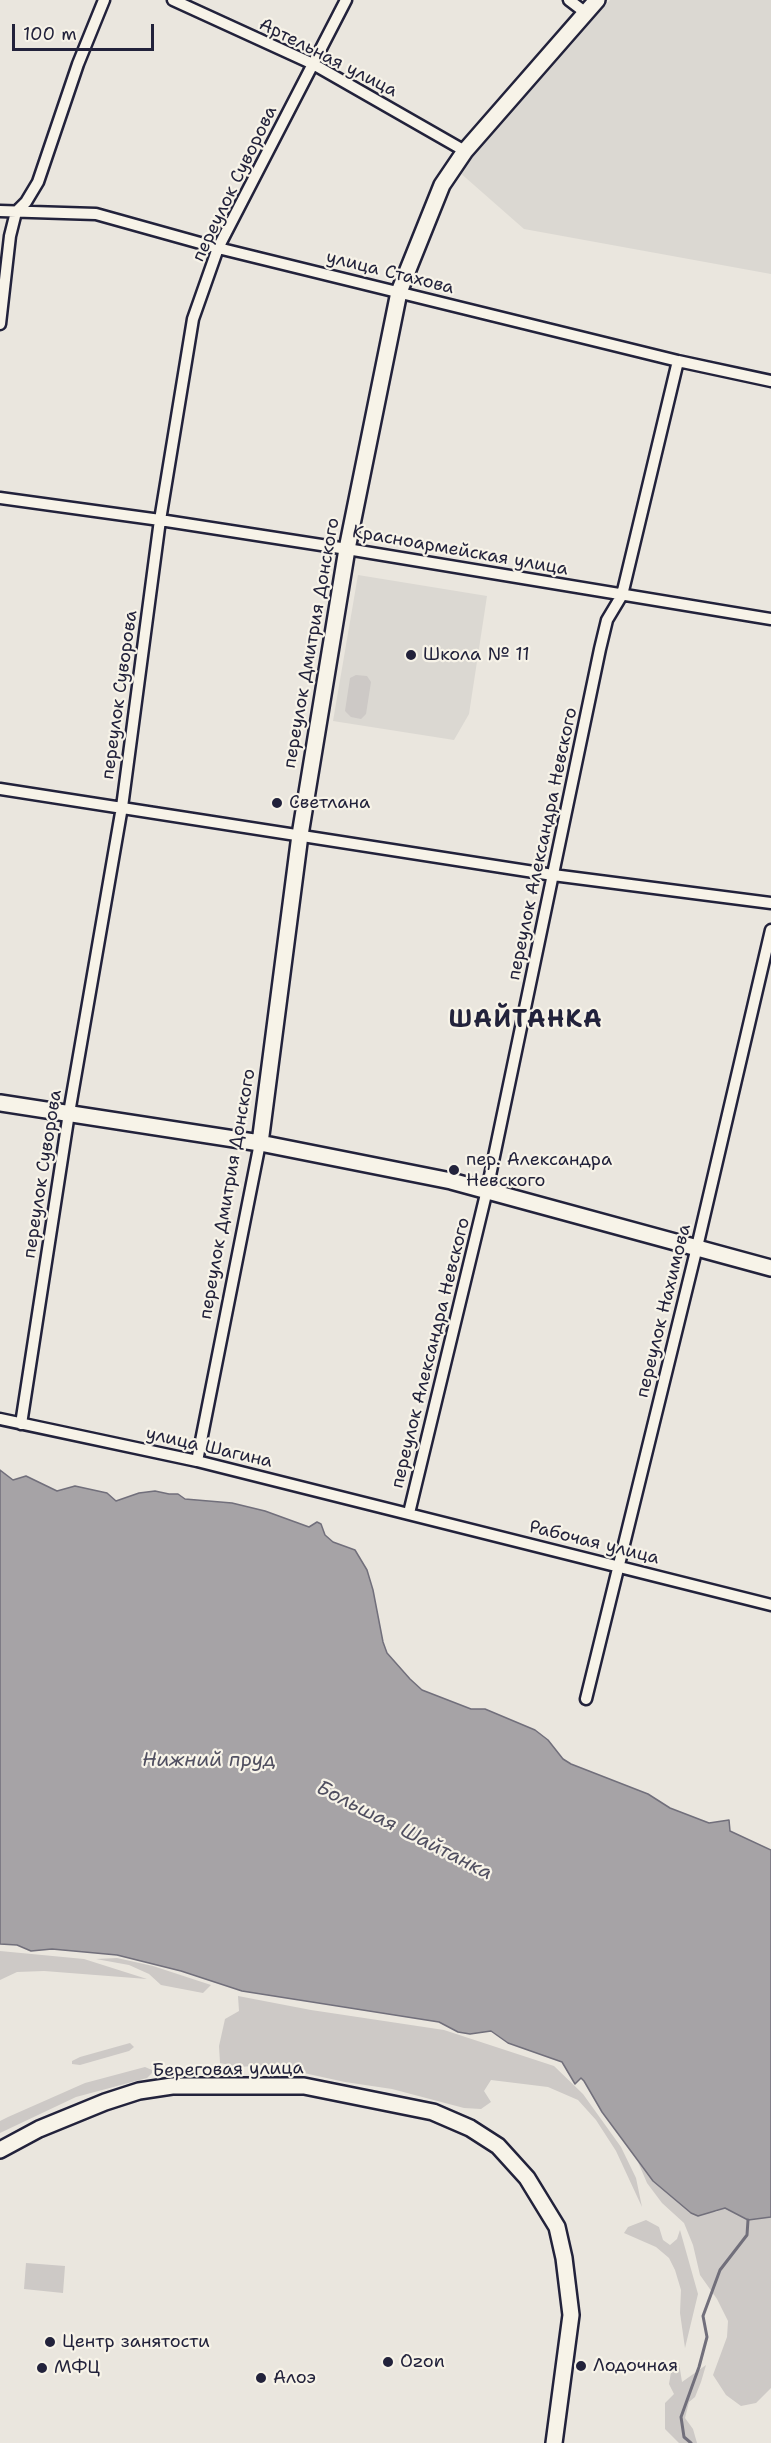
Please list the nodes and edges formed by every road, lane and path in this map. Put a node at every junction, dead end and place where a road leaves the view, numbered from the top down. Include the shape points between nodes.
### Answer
1 (104, 0) edge
2 (173, 0) edge
3 (345, 0) edge
4 (569, 0) edge
5 (597, 0) edge
6 (586, 13) junction
7 (313, 64) junction
8 (465, 151) junction
9 (0, 211) edge
10 (16, 212) junction
11 (218, 248) junction
12 (399, 292) junction
13 (0, 324) edge
14 (678, 361) junction
15 (771, 381) edge
16 (0, 498) edge
17 (160, 520) junction
18 (346, 549) junction
19 (622, 595) junction
20 (771, 619) edge
21 (0, 789) edge
22 (122, 807) junction
23 (300, 835) junction
24 (553, 875) junction
25 (771, 903) edge
26 (771, 930) edge
27 (0, 1103) edge
28 (69, 1113) junction
29 (260, 1143) junction
30 (487, 1190) junction
31 (697, 1247) junction
32 (771, 1268) edge
33 (0, 1419) edge
34 (21, 1424) junction
35 (197, 1461) junction
36 (409, 1513) junction
37 (618, 1567) junction
38 (771, 1605) edge
39 (586, 1699) dead end
40 (0, 2150) edge
41 (554, 2443) edge

1 - 10 street via 38,182
2 - 7 street, Артельная улица
3 - 7 street, переулок Суворова
4 - 6 street
5 - 6 street, переулок Дмитрия Донского
6 - 8 street, переулок Дмитрия Донского
7 - 8 street, Артельная улица
7 - 11 street, переулок Суворова
8 - 12 street, переулок Дмитрия Донского via 442,185
9 - 10 street, улица Стахова
10 - 11 street, улица Стахова via 96,214
10 - 13 street
11 - 12 street, улица Стахова
11 - 17 street, переулок Суворова via 193,319
12 - 14 street, улица Стахова
12 - 18 street, переулок Дмитрия Донского
14 - 15 street, улица Стахова
14 - 19 street, переулок Александра Невского
16 - 17 street, Красноармейская улица
17 - 18 street, Красноармейская улица
17 - 22 street, переулок Суворова
18 - 19 street, Красноармейская улица
18 - 23 street, переулок Дмитрия Донского
19 - 20 street, Красноармейская улица
19 - 24 street, переулок Александра Невского via 607,620
21 - 22 street
22 - 23 street
22 - 28 street, переулок Суворова
23 - 24 street
23 - 29 street, переулок Дмитрия Донского
24 - 25 street
24 - 30 street, переулок Александра Невского
26 - 31 street, переулок Нахимова
27 - 28 street
28 - 29 street
28 - 34 street, переулок Суворова
29 - 30 street
29 - 35 street, переулок Дмитрия Донского
30 - 31 street
30 - 36 street, переулок Александра Невского
31 - 32 street
31 - 37 street, переулок Нахимова
33 - 34 street, улица Шагина
34 - 35 street, улица Шагина
35 - 36 street, улица Шагина
36 - 37 street, Рабочая улица
37 - 38 street, Рабочая улица
37 - 39 street, переулок Нахимова
40 - 41 street, Береговая улица via 39,2128 105,2102 172,2086 304,2086 433,2112 470,2128 498,2146 527,2178 557,2227 571,2315

